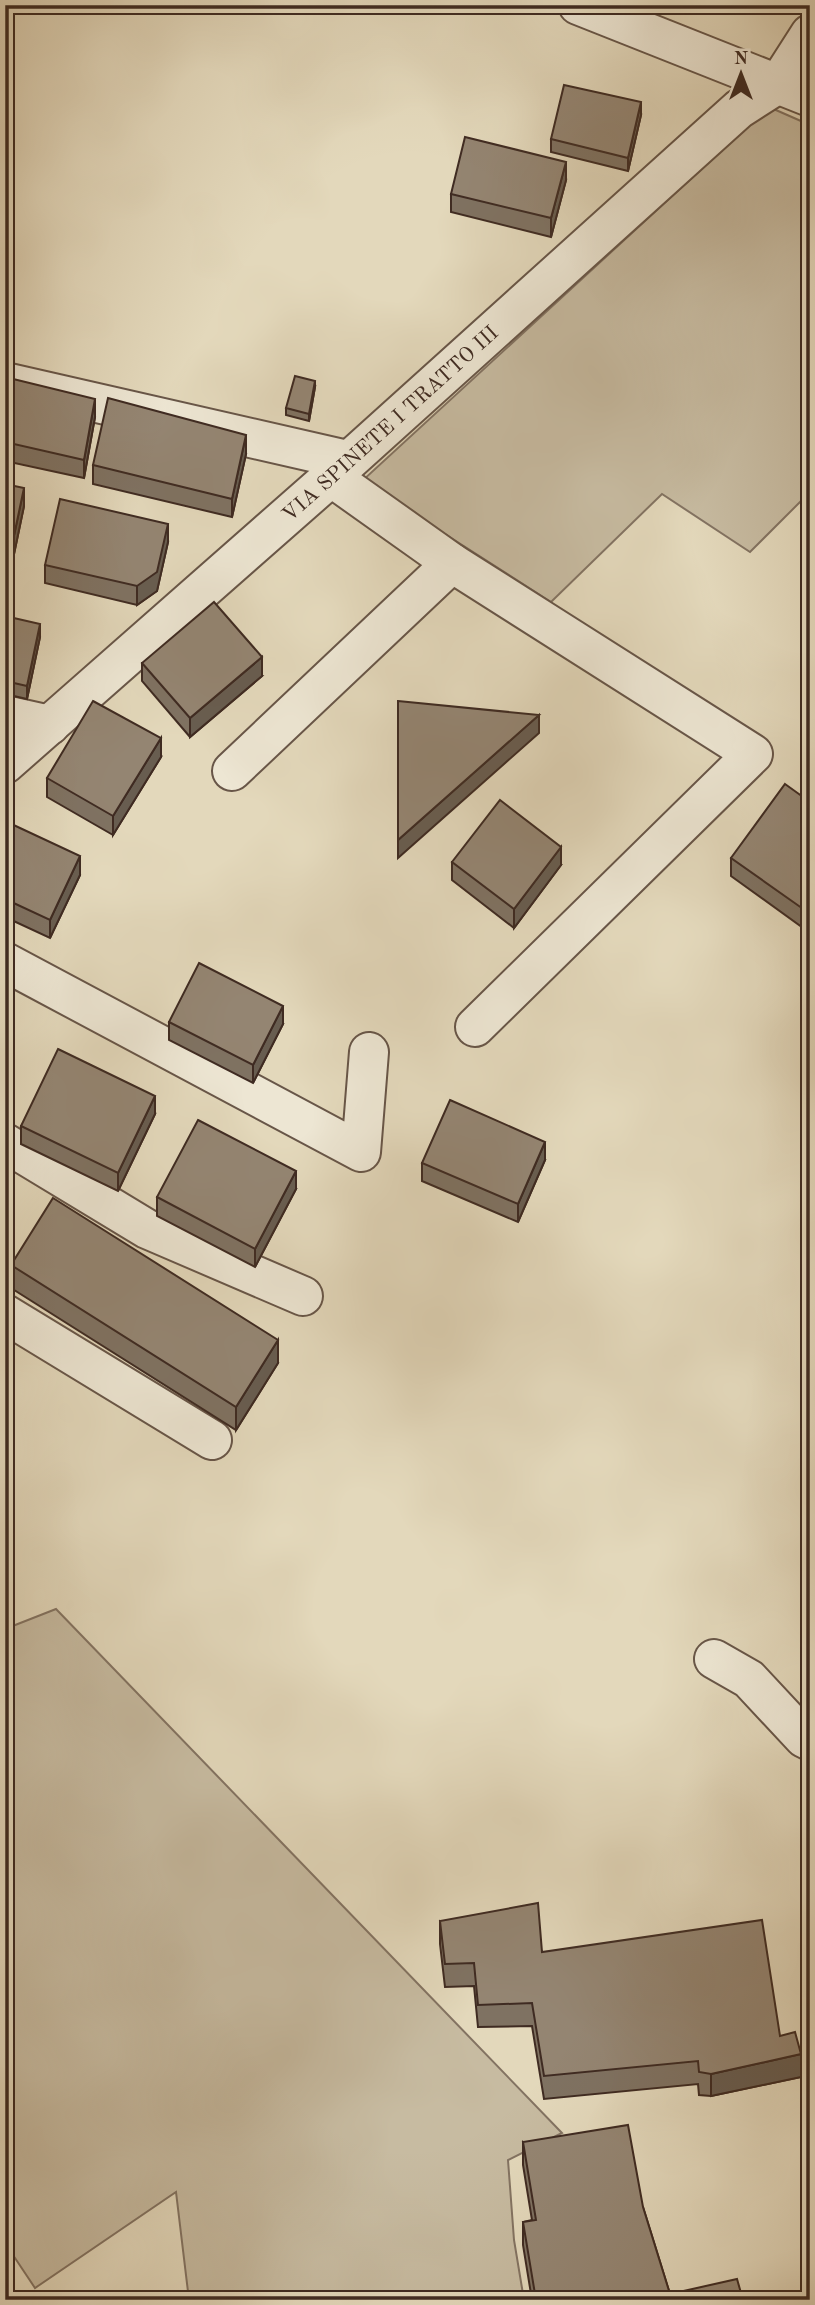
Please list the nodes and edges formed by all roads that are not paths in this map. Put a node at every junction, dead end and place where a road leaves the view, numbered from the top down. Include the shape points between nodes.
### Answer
1 (578, 5) edge
2 (810, 34) edge
3 (794, 90) edge
4 (5, 382) edge
5 (339, 469) junction
6 (452, 563) junction
7 (5, 715) edge
8 (50, 725) junction
9 (5, 764) edge
10 (232, 771) dead end
11 (5, 962) edge
12 (475, 1027) dead end
13 (369, 1052) dead end
14 (5, 1143) edge
15 (303, 1296) dead end
16 (5, 1314) edge
17 (212, 1440) dead end
18 (714, 1659) dead end
19 (810, 1741) edge

1 - 3 street
2 - 3 street
3 - 5 street, VIA SPINETE I TRATTO III via 739,109
4 - 5 street
5 - 6 street
5 - 8 street, VIA SPINETE I TRATTO III
6 - 10 street
6 - 12 street via 753,754
7 - 8 street
8 - 9 street, VIA SPINETE I TRATTO III
11 - 13 street via 362,1152
14 - 15 street via 146,1229
16 - 17 street
18 - 19 street via 748,1679

